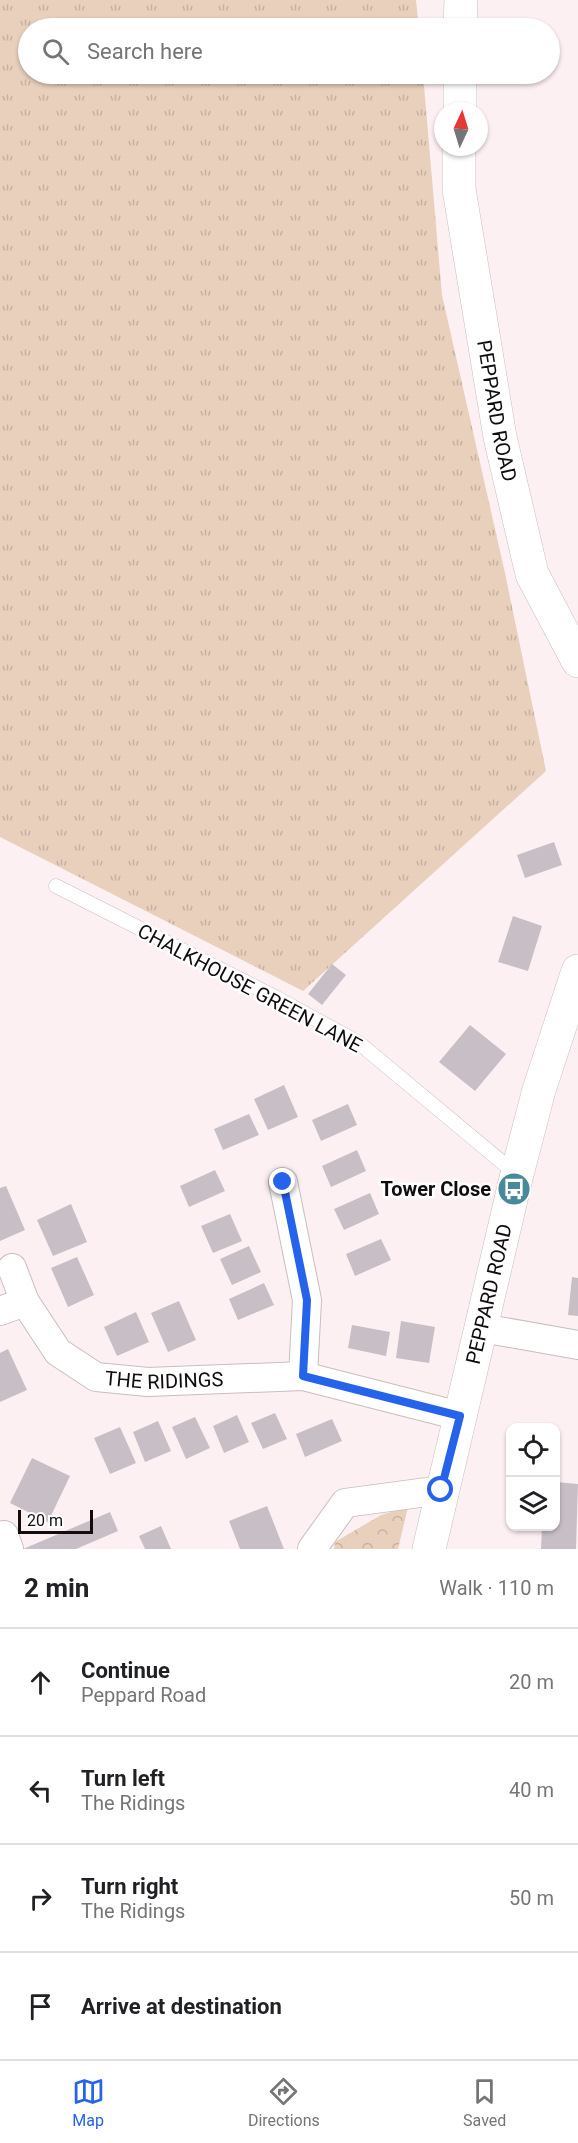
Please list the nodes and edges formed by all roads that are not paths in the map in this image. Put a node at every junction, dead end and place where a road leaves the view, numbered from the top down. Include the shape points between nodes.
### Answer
1 (461, 0) edge
2 (460, 18) edge
3 (460, 84) edge
4 (460, 102) edge
5 (459, 156) edge
6 (578, 661) edge
7 (56, 886) dead end
8 (578, 971) edge
9 (517, 1174) junction
10 (283, 1182) dead end
11 (12, 1268) dead end
12 (13, 1306) edge
13 (482, 1328) junction
14 (578, 1345) edge
15 (303, 1376) junction
16 (460, 1416) junction
17 (441, 1490) junction
18 (312, 1549) edge
19 (429, 1549) edge

1 - 2 main road
3 - 4 main road
5 - 6 main road, PEPPARD ROAD via 459,189 503,448 532,574
7 - 9 lane, CHALKHOUSE GREEN LANE via 359,1043
8 - 9 main road, PEPPARD ROAD via 539,1090
9 - 13 main road, PEPPARD ROAD
10 - 15 street via 307,1300
11 - 12 street, THE RIDINGS
12 - 15 street, THE RIDINGS via 58,1352 96,1377 148,1382
13 - 14 street
13 - 16 main road, PEPPARD ROAD
15 - 16 street, THE RIDINGS
16 - 17 main road, PEPPARD ROAD
17 - 18 street via 345,1503
17 - 19 main road, PEPPARD ROAD

